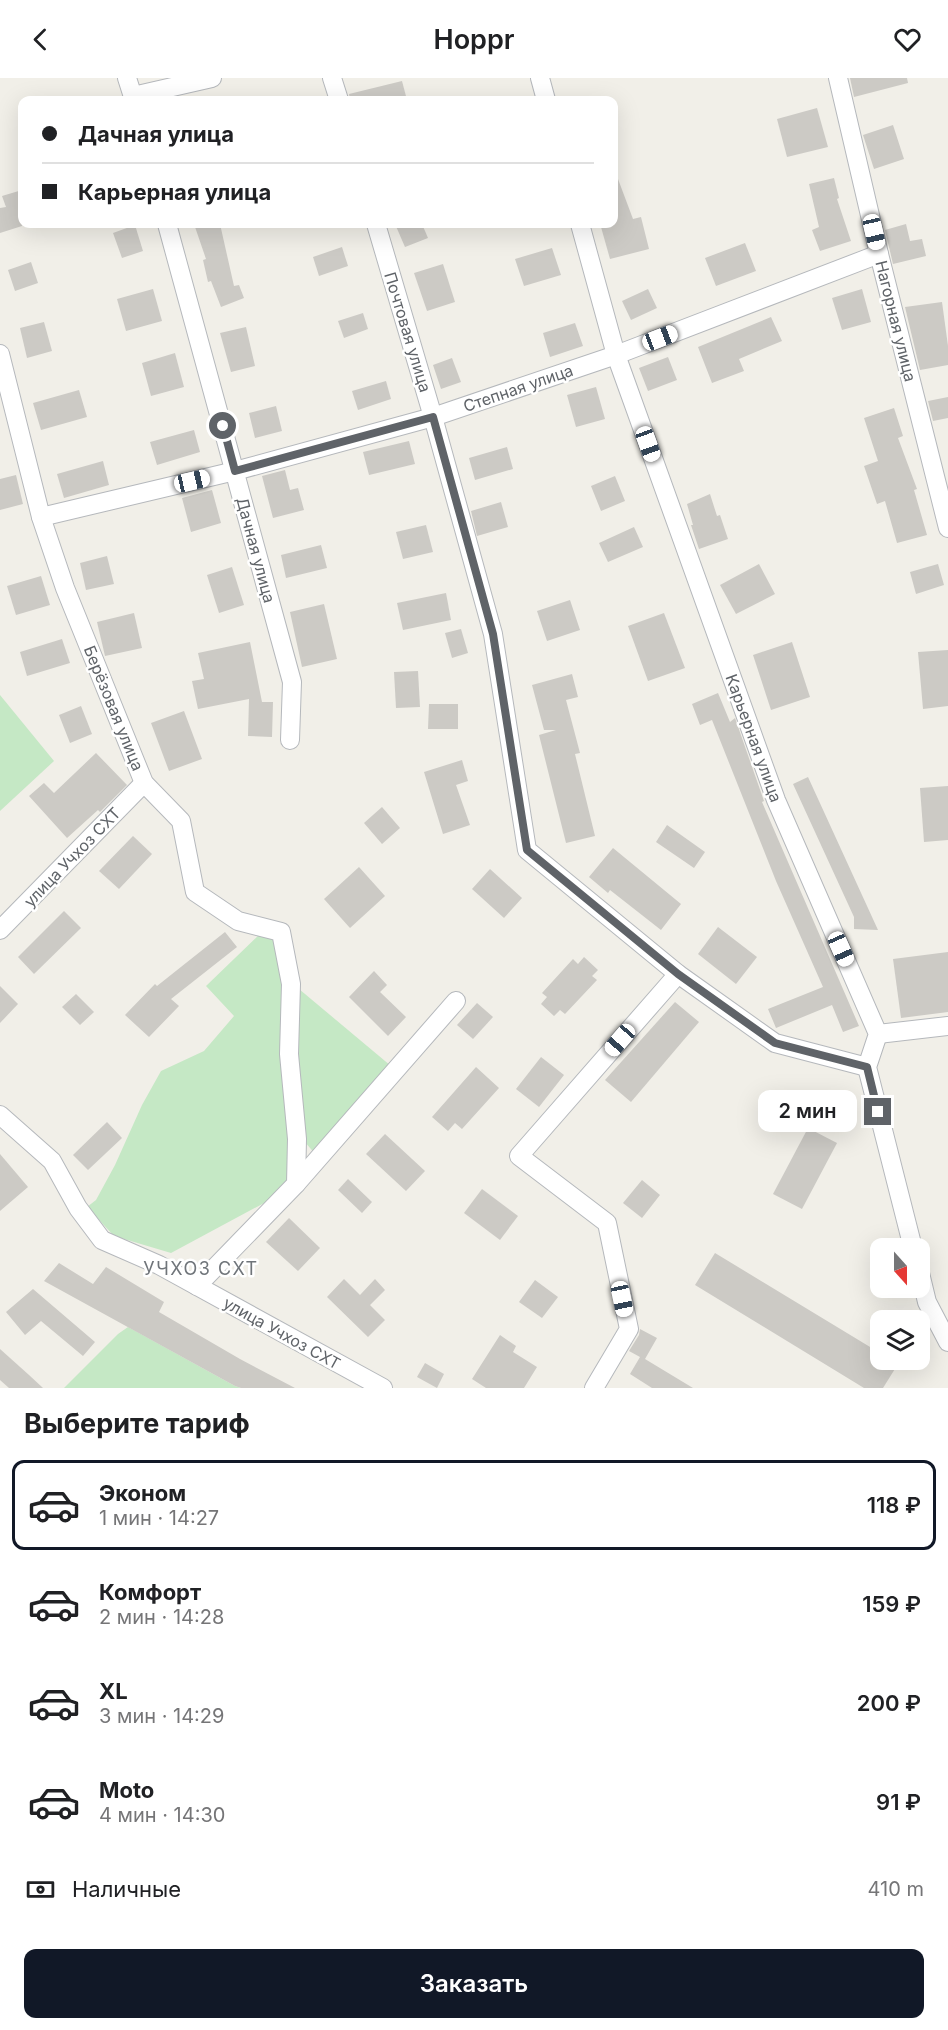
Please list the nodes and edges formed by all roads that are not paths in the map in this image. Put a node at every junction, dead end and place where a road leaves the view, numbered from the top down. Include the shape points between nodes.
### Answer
1 (127, 78) edge
2 (212, 78) edge
3 (332, 78) edge
4 (540, 78) edge
5 (838, 78) edge
6 (133, 96) edge
7 (142, 96) edge
8 (338, 96) edge
9 (545, 96) edge
10 (168, 228) edge
11 (377, 228) edge
12 (581, 228) edge
13 (879, 254) junction
14 (0, 354) edge
15 (616, 355) junction
16 (433, 417) junction
17 (235, 471) junction
18 (41, 517) junction
19 (948, 528) edge
20 (290, 740) dead end
21 (144, 783) junction
22 (0, 930) edge
23 (678, 974) junction
24 (456, 1000) dead end
25 (948, 1026) edge
26 (878, 1034) junction
27 (867, 1067) junction
28 (0, 1115) edge
29 (296, 1184) junction
30 (910, 1238) edge
31 (197, 1286) junction
32 (926, 1298) edge
33 (948, 1342) edge
34 (383, 1388) edge
35 (594, 1388) edge

1 - 6 street
2 - 7 street
3 - 8 street
4 - 9 street
5 - 13 street, Нагорная улица
10 - 17 street, Дачная улица
11 - 16 street, Почтовая улица
12 - 15 street, Карьерная улица
13 - 15 street, Степная улица
13 - 19 street, Нагорная улица
14 - 18 street, Берёзовая улица
15 - 16 street, Степная улица
15 - 26 street, Карьерная улица via 776,800
16 - 17 street, Степная улица
16 - 23 street, Почтовая улица via 493,634 527,850
17 - 18 street, Степная улица
17 - 20 street, Дачная улица via 292,681
18 - 21 street, Берёзовая улица via 65,588
21 - 22 street, улица Учхоз СХТ
21 - 29 street, Берёзовая улица via 181,822 195,892 238,921 281,932 291,984 289,1054 297,1138
23 - 27 street, Почтовая улица via 775,1043
23 - 35 street via 519,1156 607,1223 629,1329
24 - 29 street
25 - 26 street
26 - 27 street
27 - 30 street
28 - 31 street, улица Учхоз СХТ via 52,1161 78,1208 102,1240
29 - 31 street
31 - 34 street, улица Учхоз СХТ
32 - 33 street

